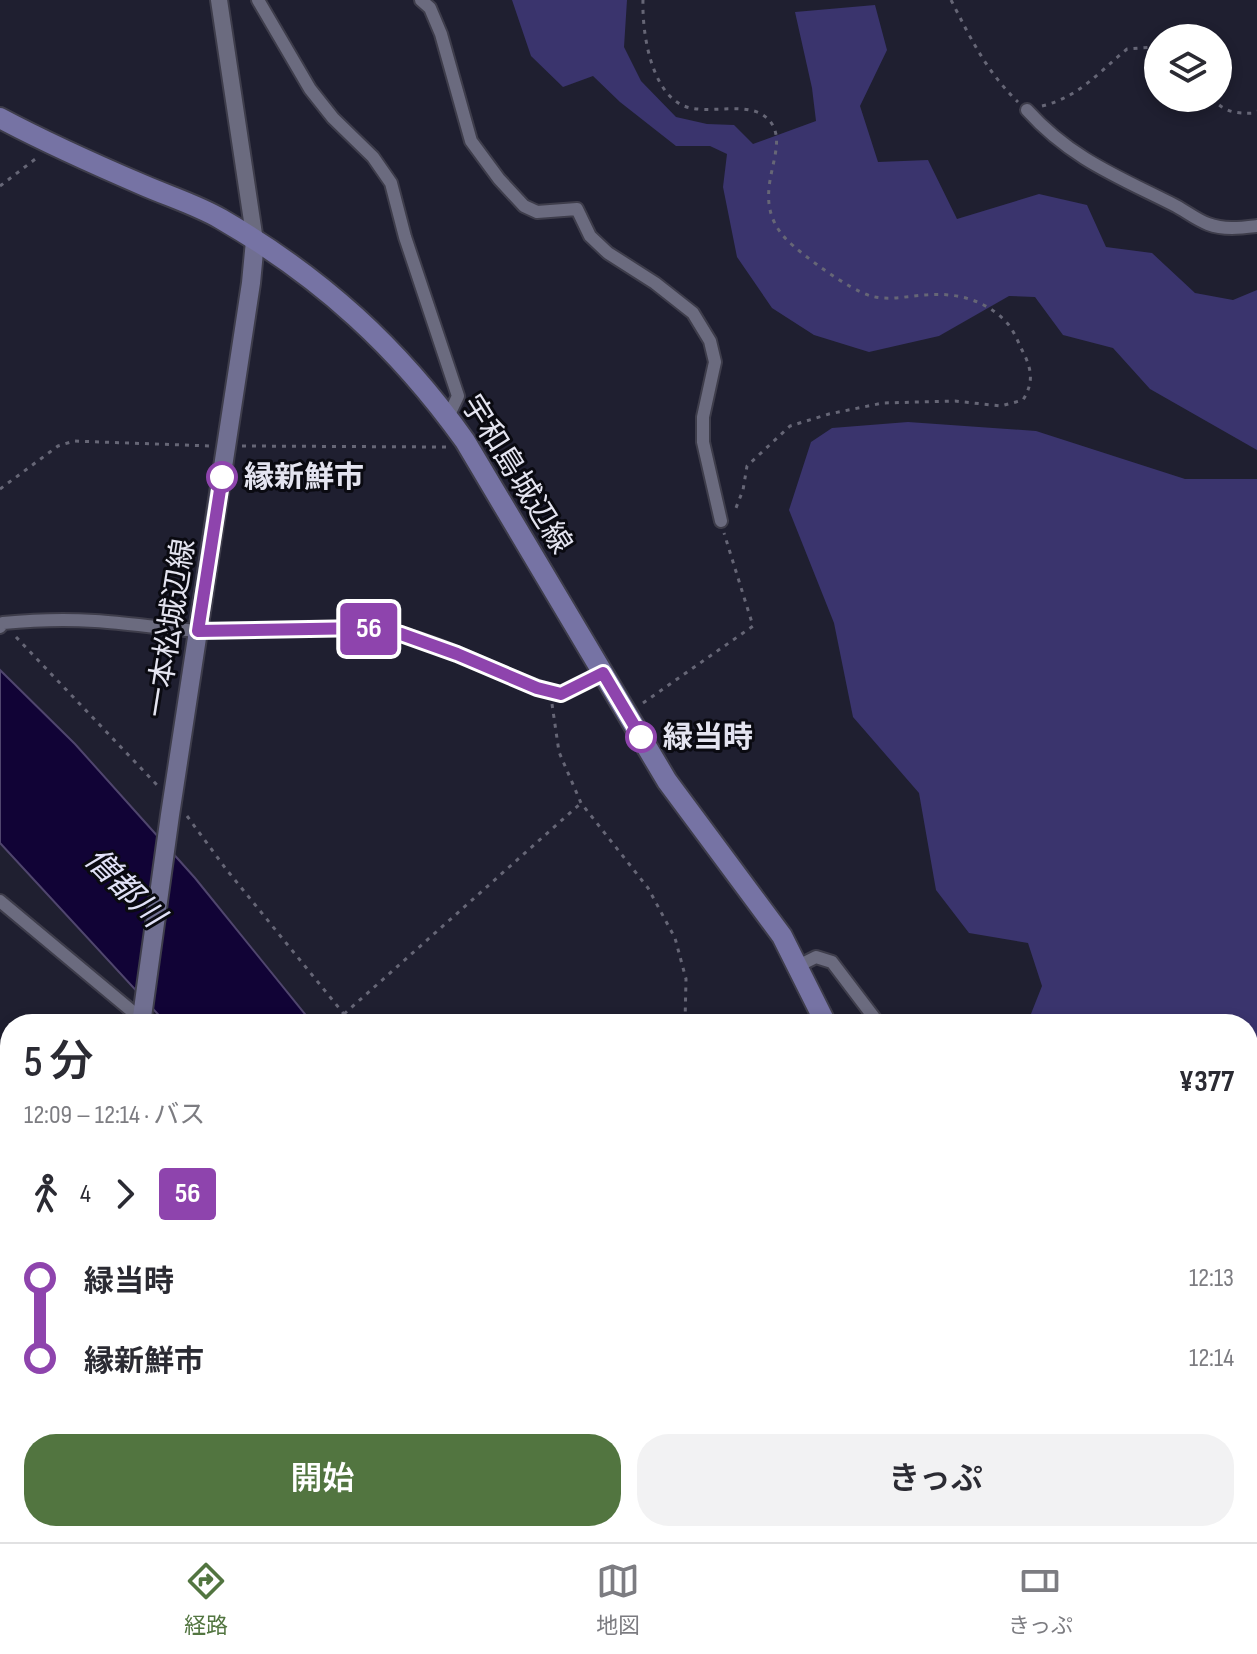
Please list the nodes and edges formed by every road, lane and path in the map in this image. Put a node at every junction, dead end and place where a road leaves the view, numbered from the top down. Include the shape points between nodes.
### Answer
1 (219, 0) edge
2 (258, 0) edge
3 (421, 0) edge
4 (643, 0) edge
5 (951, 0) edge
6 (1144, 48) edge
7 (1027, 110) junction
8 (1257, 111) edge
9 (1231, 112) edge
10 (0, 118) edge
11 (45, 142) junction
12 (0, 186) edge
13 (1257, 226) edge
14 (255, 241) junction
15 (448, 417) junction
16 (721, 521) junction
17 (0, 627) edge
18 (198, 631) junction
19 (603, 673) junction
20 (551, 692) junction
21 (628, 715) junction
22 (581, 803) junction
23 (0, 901) edge
24 (798, 966) junction
25 (134, 1014) edge
26 (144, 1014) edge
27 (344, 1014) dead end
28 (685, 1014) edge
29 (821, 1014) edge
30 (871, 1014) edge

1 - 14 street
2 - 15 street via 310,89 391,183 458,396
3 - 16 street via 441,34 471,141 499,179 537,212 577,209 590,236 693,313 710,341 715,362 703,442
4 - 16 path via 643,31 667,92 680,104 759,113 772,124 776,138 768,192 772,220 788,240 844,283 871,296 963,296 988,307 1009,324 1030,365 1032,386 1023,400 1001,406 883,403 790,426 747,466 733,514
5 - 7 path via 996,81
6 - 7 path via 1127,49 1092,83 1061,101
7 - 13 street via 1049,135 1117,180 1208,224 1230,229
8 - 9 path
10 - 11 main road, 宇和島城辺線
11 - 12 path via 40,155
11 - 14 main road, 宇和島城辺線 via 218,218
14 - 15 main road, 宇和島城辺線 via 349,308 394,351
14 - 18 main road, 一本松城辺線
15 - 19 main road, 宇和島城辺線
16 - 21 path via 753,626
17 - 18 street via 33,620 94,620
18 - 20 street via 365,628 401,634
18 - 26 main road, 一本松城辺線
19 - 20 street via 561,694
19 - 21 main road, 宇和島城辺線
20 - 22 path via 559,752
21 - 24 main road, 宇和島城辺線 via 667,781 749,889
22 - 27 path
22 - 28 path via 648,888 675,938 686,979
23 - 25 street
24 - 29 main road, 宇和島城辺線
24 - 30 street via 816,957 832,962

